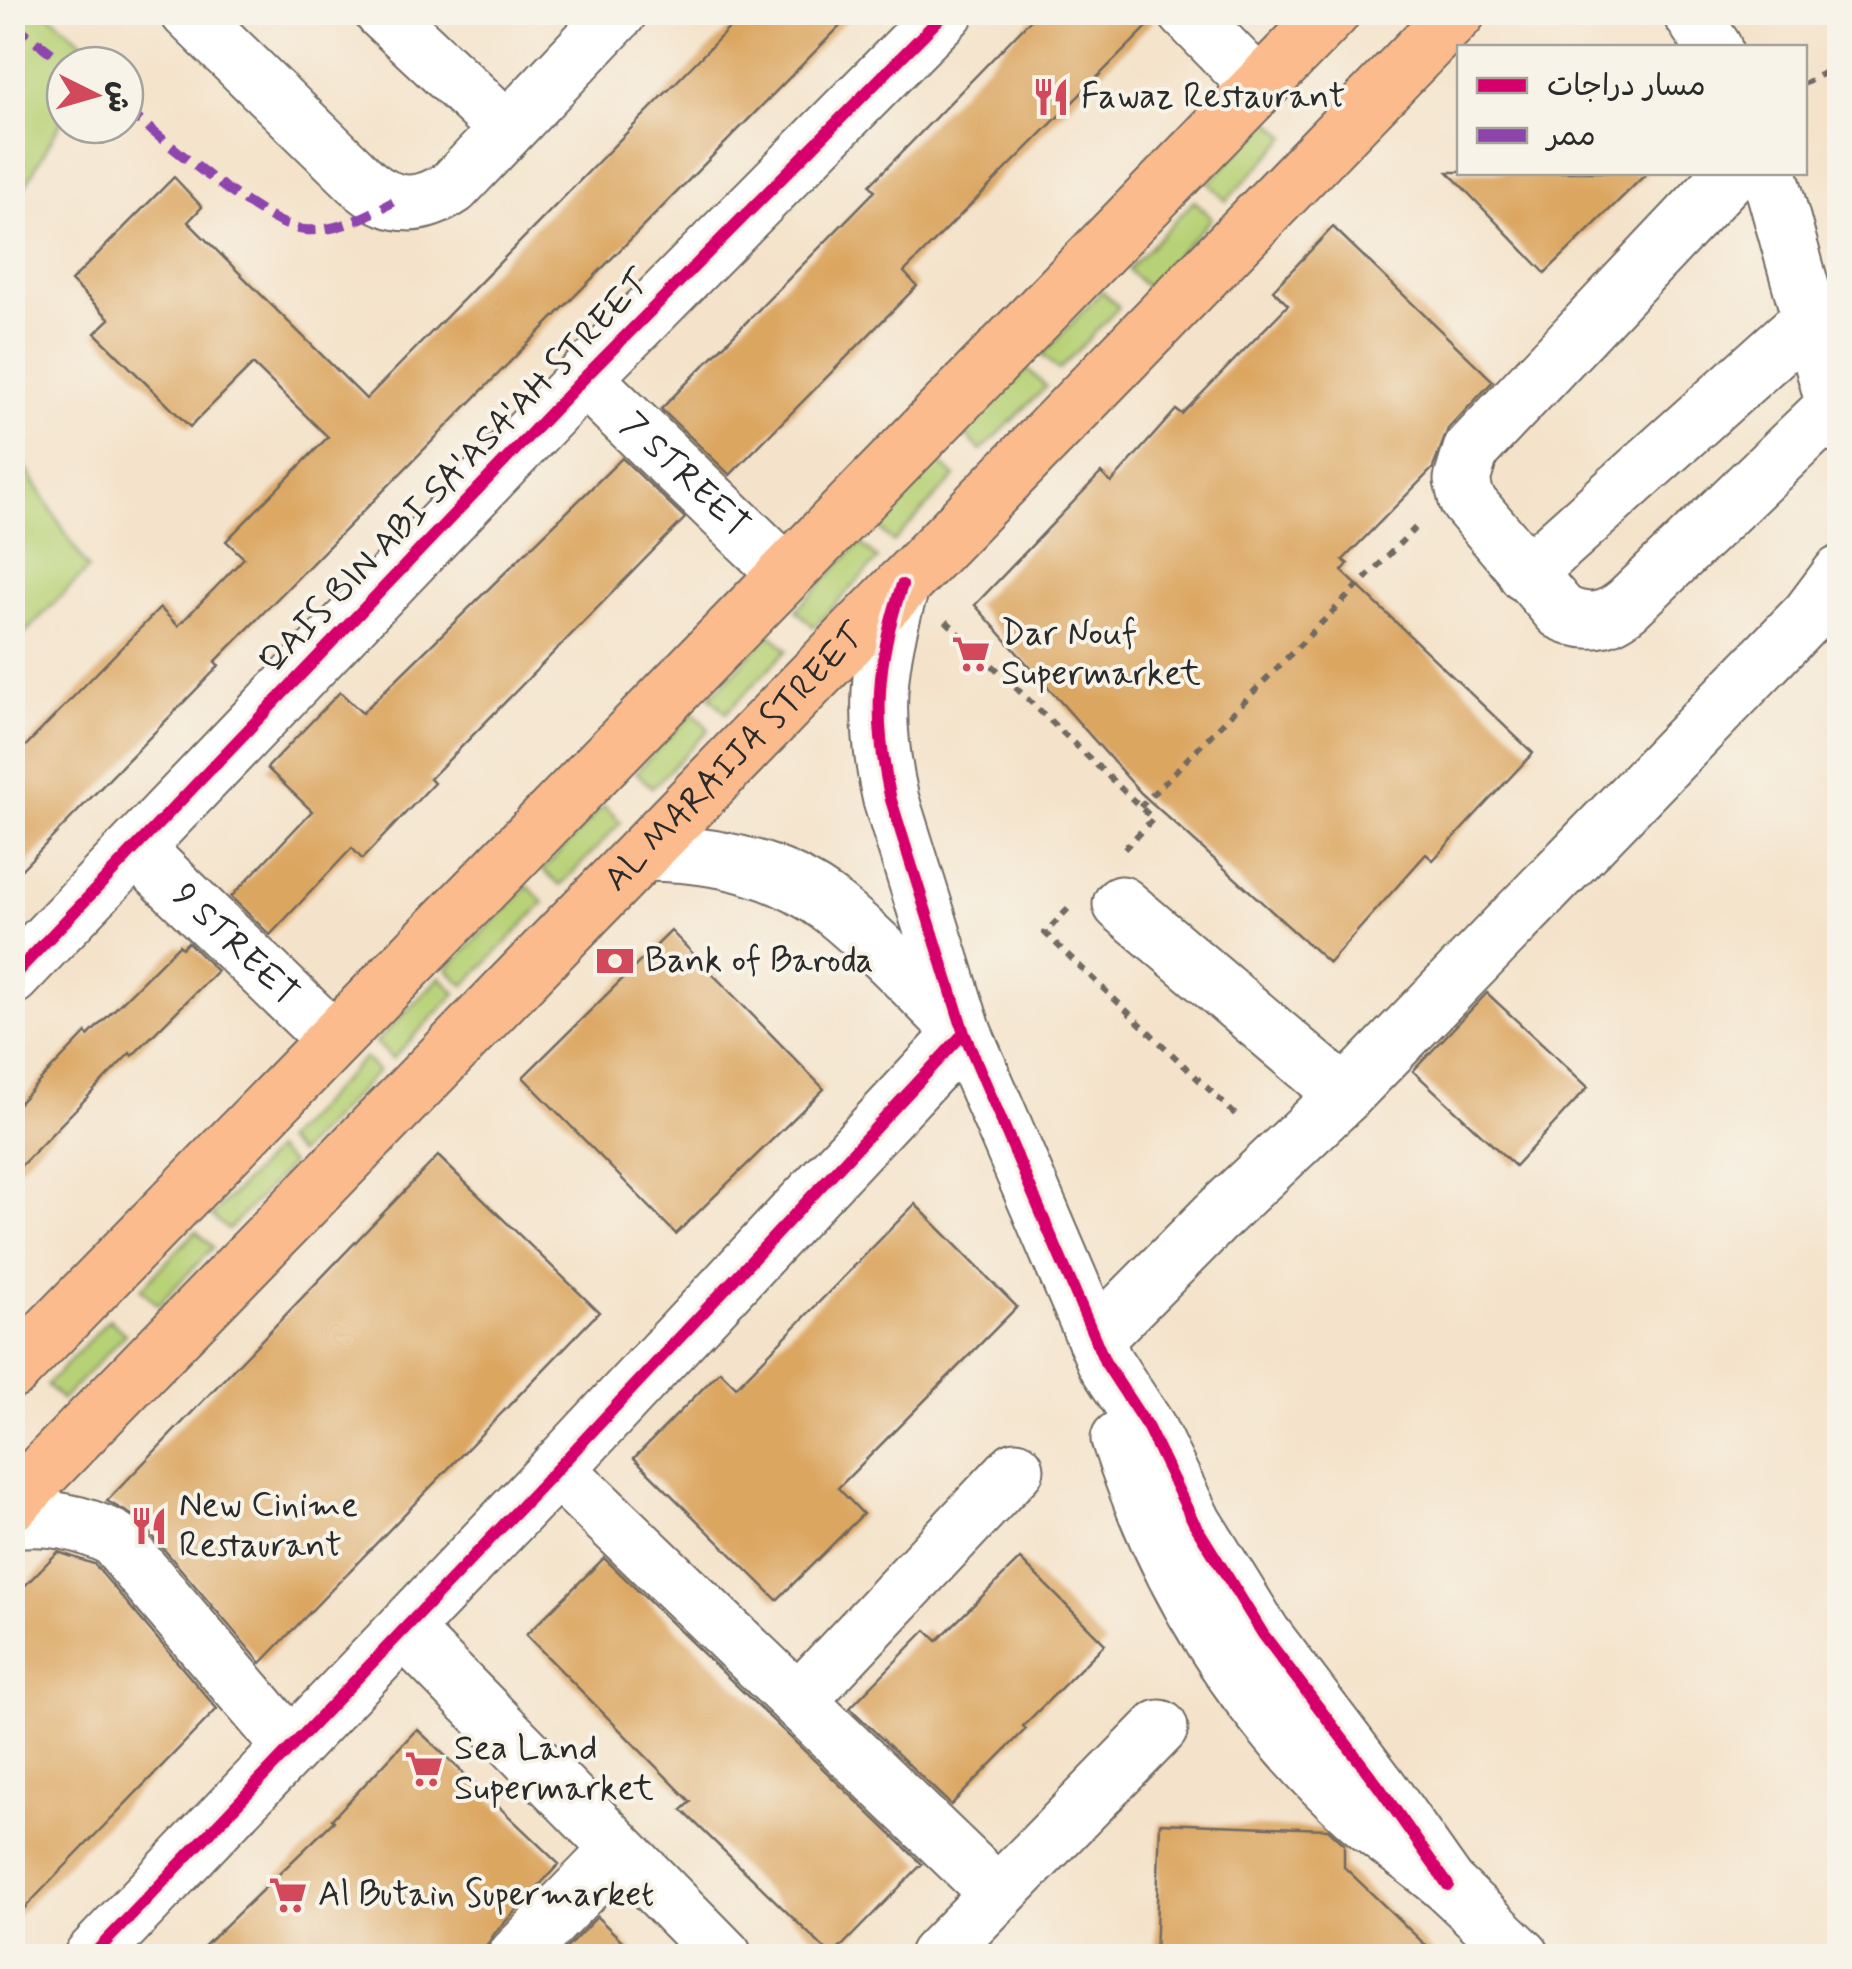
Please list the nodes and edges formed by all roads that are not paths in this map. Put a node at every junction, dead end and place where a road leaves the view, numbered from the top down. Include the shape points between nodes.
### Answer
1 (188, 12) edge
2 (382, 12) edge
3 (619, 12) edge
4 (946, 12) edge
5 (1186, 12) edge
6 (1332, 12) edge
7 (1690, 12) edge
8 (1440, 16) edge
9 (1712, 45) edge
10 (1259, 87) junction
11 (506, 128) junction
12 (1730, 175) edge
13 (1770, 175) edge
14 (1810, 319) junction
15 (584, 378) junction
16 (1837, 415) edge
17 (786, 573) junction
18 (1526, 574) junction
19 (1840, 574) edge
20 (902, 586) junction
21 (136, 849) junction
22 (642, 853) junction
23 (1121, 904) dead end
24 (12, 977) edge
25 (964, 1033) junction
26 (332, 1039) junction
27 (1345, 1095) junction
28 (1100, 1351) junction
29 (12, 1370) edge
30 (1016, 1469) dead end
31 (557, 1470) junction
32 (12, 1503) edge
33 (12, 1520) edge
34 (404, 1630) junction
35 (798, 1702) junction
36 (1160, 1728) dead end
37 (291, 1747) junction
38 (619, 1850) junction
39 (998, 1894) junction
40 (92, 1956) edge
41 (516, 1956) edge
42 (724, 1956) edge
43 (937, 1956) edge
44 (1522, 1956) edge

1 - 11 street via 365,185 392,202 435,199
2 - 11 street
3 - 11 street
4 - 15 street, QAIS BIN ABI SA'ASA'AH STREET
5 - 10 street
6 - 10 main road
7 - 9 street
8 - 20 main road, AL MARAIJA STREET
10 - 17 main road
12 - 18 street via 1467,460 1463,492 1473,512
13 - 14 street
14 - 16 street
14 - 18 street
15 - 17 street, 7 STREET
15 - 21 street, QAIS BIN ABI SA'ASA'AH STREET
16 - 18 street via 1617,614 1574,619
17 - 26 main road
19 - 27 street via 1810,614
20 - 22 main road, AL MARAIJA STREET
20 - 25 street via 882,656 882,764
21 - 24 street, QAIS BIN ABI SA'ASA'AH STREET
21 - 26 street, 9 STREET
22 - 25 street via 723,859 797,886 831,907
22 - 32 main road, AL MARAIJA STREET
23 - 27 street
25 - 28 street
25 - 31 street
26 - 29 main road
27 - 28 street via 1215,1218
28 - 44 street via 1263,1634 1448,1886
30 - 35 street
31 - 34 street
31 - 35 street
33 - 37 street via 65,1520 113,1538
34 - 37 street
34 - 38 street
35 - 39 street
36 - 39 street
37 - 40 street
38 - 41 street
38 - 42 street
39 - 43 street

